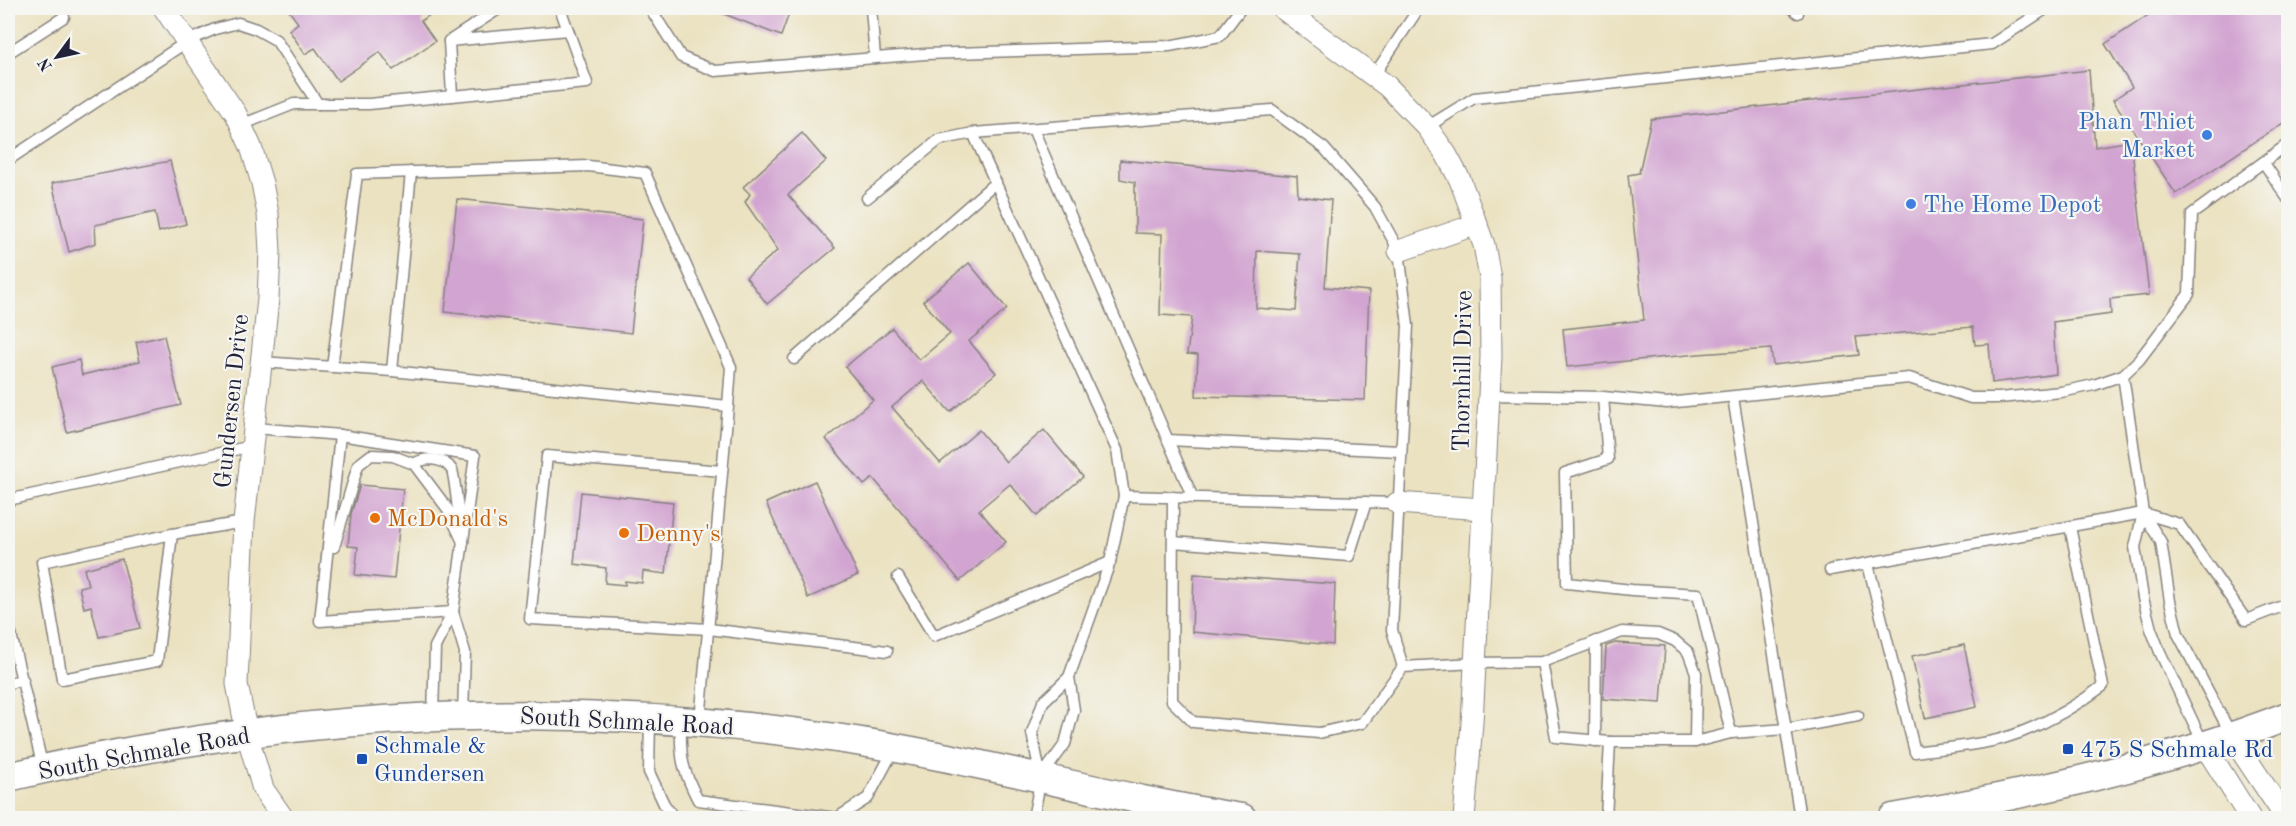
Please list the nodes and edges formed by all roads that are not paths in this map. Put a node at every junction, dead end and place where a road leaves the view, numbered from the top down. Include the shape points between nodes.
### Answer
1 (164, 8) edge
2 (500, 8) edge
3 (560, 8) edge
4 (650, 8) edge
5 (871, 8) edge
6 (1241, 8) edge
7 (1282, 8) edge
8 (1419, 8) edge
9 (2047, 8) edge
10 (64, 17) dead end
11 (568, 30) junction
12 (188, 41) junction
13 (449, 41) junction
14 (8, 53) edge
15 (875, 58) junction
16 (1374, 75) junction
17 (452, 96) junction
18 (318, 104) junction
19 (241, 125) junction
20 (1427, 127) junction
21 (1033, 129) junction
22 (973, 133) junction
23 (2289, 144) edge
24 (8, 160) edge
25 (2264, 163) junction
26 (411, 172) junction
27 (996, 182) junction
28 (867, 198) dead end
29 (2289, 199) edge
30 (1476, 224) junction
31 (1400, 251) junction
32 (794, 359) dead end
33 (261, 362) junction
34 (332, 367) junction
35 (392, 371) junction
36 (2123, 375) junction
37 (1489, 395) junction
38 (1603, 397) junction
39 (1733, 398) junction
40 (728, 406) junction
41 (340, 435) junction
42 (253, 437) junction
43 (1168, 440) junction
44 (1400, 452) junction
45 (414, 464) junction
46 (722, 471) junction
47 (1124, 496) junction
48 (1173, 497) junction
49 (1193, 498) junction
50 (8, 500) edge
51 (1366, 502) junction
52 (1397, 503) junction
53 (1483, 509) junction
54 (2143, 513) junction
55 (244, 522) junction
56 (2070, 527) junction
57 (172, 534) junction
58 (463, 542) junction
59 (1173, 542) junction
60 (1110, 562) junction
61 (1868, 564) junction
62 (1830, 570) dead end
63 (326, 575) junction
64 (898, 577) dead end
65 (2289, 604) edge
66 (453, 612) junction
67 (8, 622) edge
68 (709, 629) junction
69 (1596, 641) junction
70 (887, 651) dead end
71 (1542, 662) junction
72 (1475, 663) junction
73 (1403, 667) junction
74 (1069, 677) junction
75 (23, 680) junction
76 (8, 683) edge
77 (433, 716) junction
78 (463, 716) junction
79 (1858, 716) dead end
80 (2289, 716) edge
81 (650, 718) junction
82 (690, 720) junction
83 (1788, 729) junction
84 (1731, 733) junction
85 (246, 734) junction
86 (2232, 737) junction
87 (1595, 741) junction
88 (1610, 742) junction
89 (1695, 742) junction
90 (2205, 746) junction
91 (895, 748) junction
92 (43, 769) junction
93 (8, 777) edge
94 (1041, 778) junction
95 (284, 819) edge
96 (674, 819) edge
97 (1033, 819) edge
98 (1242, 819) edge
99 (1464, 819) edge
100 (1606, 819) edge
101 (1800, 819) edge
102 (1893, 819) edge
103 (2250, 819) edge
104 (2286, 819) edge

1 - 12 street, Gundersen Drive
2 - 13 lane
3 - 11 lane
4 - 15 lane via 681,57 715,71
5 - 15 lane
6 - 15 lane via 1220,36 1169,46
7 - 16 street, Thornhill Drive
8 - 16 lane
9 - 20 lane via 1992,45 1474,98
10 - 14 lane
11 - 13 lane
11 - 17 lane via 587,83
12 - 18 lane via 238,23 256,29 276,40
12 - 19 street, Gundersen Drive
12 - 24 lane
13 - 17 lane
16 - 20 street, Thornhill Drive
17 - 18 lane via 369,104
18 - 19 lane via 294,104
19 - 33 street, Gundersen Drive via 262,183 268,214 270,252
20 - 30 street, Thornhill Drive via 1460,180
21 - 22 lane
21 - 31 lane via 1272,110 1324,148 1375,207
21 - 43 lane
22 - 27 lane
22 - 28 lane via 939,140
23 - 25 lane
25 - 29 lane
25 - 36 lane via 2192,214 2189,294
26 - 34 lane via 357,174
26 - 35 lane
26 - 40 lane via 588,166 645,173 731,367
27 - 32 lane
27 - 47 lane via 1117,450
30 - 31 street
30 - 37 street, Thornhill Drive via 1490,278
31 - 44 lane via 1408,326
33 - 34 lane
33 - 42 street, Gundersen Drive
34 - 35 lane
35 - 40 lane
36 - 39 lane via 2061,392 1999,398 1971,398 1909,378
36 - 54 lane
37 - 38 lane
37 - 53 street, Thornhill Drive
38 - 39 lane via 1667,403
38 - 84 lane via 1608,459 1566,473 1567,583 1698,594
39 - 83 lane
40 - 46 lane
41 - 42 lane
41 - 58 lane via 475,456
41 - 63 lane
42 - 50 lane
42 - 55 street, Gundersen Drive
43 - 44 lane
43 - 49 lane
44 - 52 lane
45 - 58 lane via 447,508
45 - 58 lane via 423,458 440,460 452,471
45 - 63 lane via 393,456 371,455 358,465
46 - 68 lane
46 - 68 lane via 548,456 530,619
47 - 48 lane
47 - 60 lane
48 - 49 lane
48 - 59 lane
49 - 51 lane
51 - 52 lane
51 - 59 lane via 1349,556
52 - 53 street
52 - 73 lane via 1392,630
53 - 72 street, Thornhill Drive
54 - 56 lane
54 - 65 lane via 2179,524 2246,620
54 - 86 lane via 2161,542 2178,634
54 - 90 lane via 2135,547 2151,629
55 - 57 lane
55 - 85 street, Gundersen Drive via 237,684
56 - 61 lane
56 - 61 lane via 2103,686 2074,707 2000,739 1915,752
57 - 57 lane via 42,562 62,679 157,661
58 - 66 lane
59 - 73 lane via 1172,701 1193,722 1319,733 1362,723
60 - 64 lane via 934,636
60 - 74 lane
61 - 62 lane
63 - 66 lane via 320,621
66 - 77 lane via 435,647
66 - 78 lane via 465,652
67 - 75 lane
68 - 70 lane
68 - 82 lane
69 - 71 lane
69 - 87 lane
69 - 89 lane via 1622,632 1658,634 1676,641 1688,652 1696,673
71 - 72 lane
71 - 87 lane via 1556,737
72 - 73 lane
72 - 99 street, Thornhill Drive
74 - 94 lane via 1074,710 1065,744
74 - 94 lane via 1043,702 1032,734
75 - 76 lane
75 - 92 lane
77 - 78 main road, South Schmale Road
77 - 85 main road, South Schmale Road
78 - 81 main road, South Schmale Road
79 - 83 lane
80 - 86 main road
81 - 82 main road, South Schmale Road
81 - 96 lane via 649,772
82 - 91 main road, South Schmale Road
82 - 91 lane via 680,752 684,772 698,800 837,818 868,798
83 - 84 lane
83 - 101 lane
84 - 89 lane
85 - 92 main road, South Schmale Road via 152,746
85 - 95 street, Gundersen Drive via 263,789
86 - 90 main road
86 - 104 street
87 - 88 lane
88 - 89 lane
88 - 100 lane
90 - 102 main road via 1998,800
90 - 103 street
91 - 94 main road, South Schmale Road
92 - 93 main road, South Schmale Road
94 - 97 lane
94 - 98 main road, South Schmale Road

